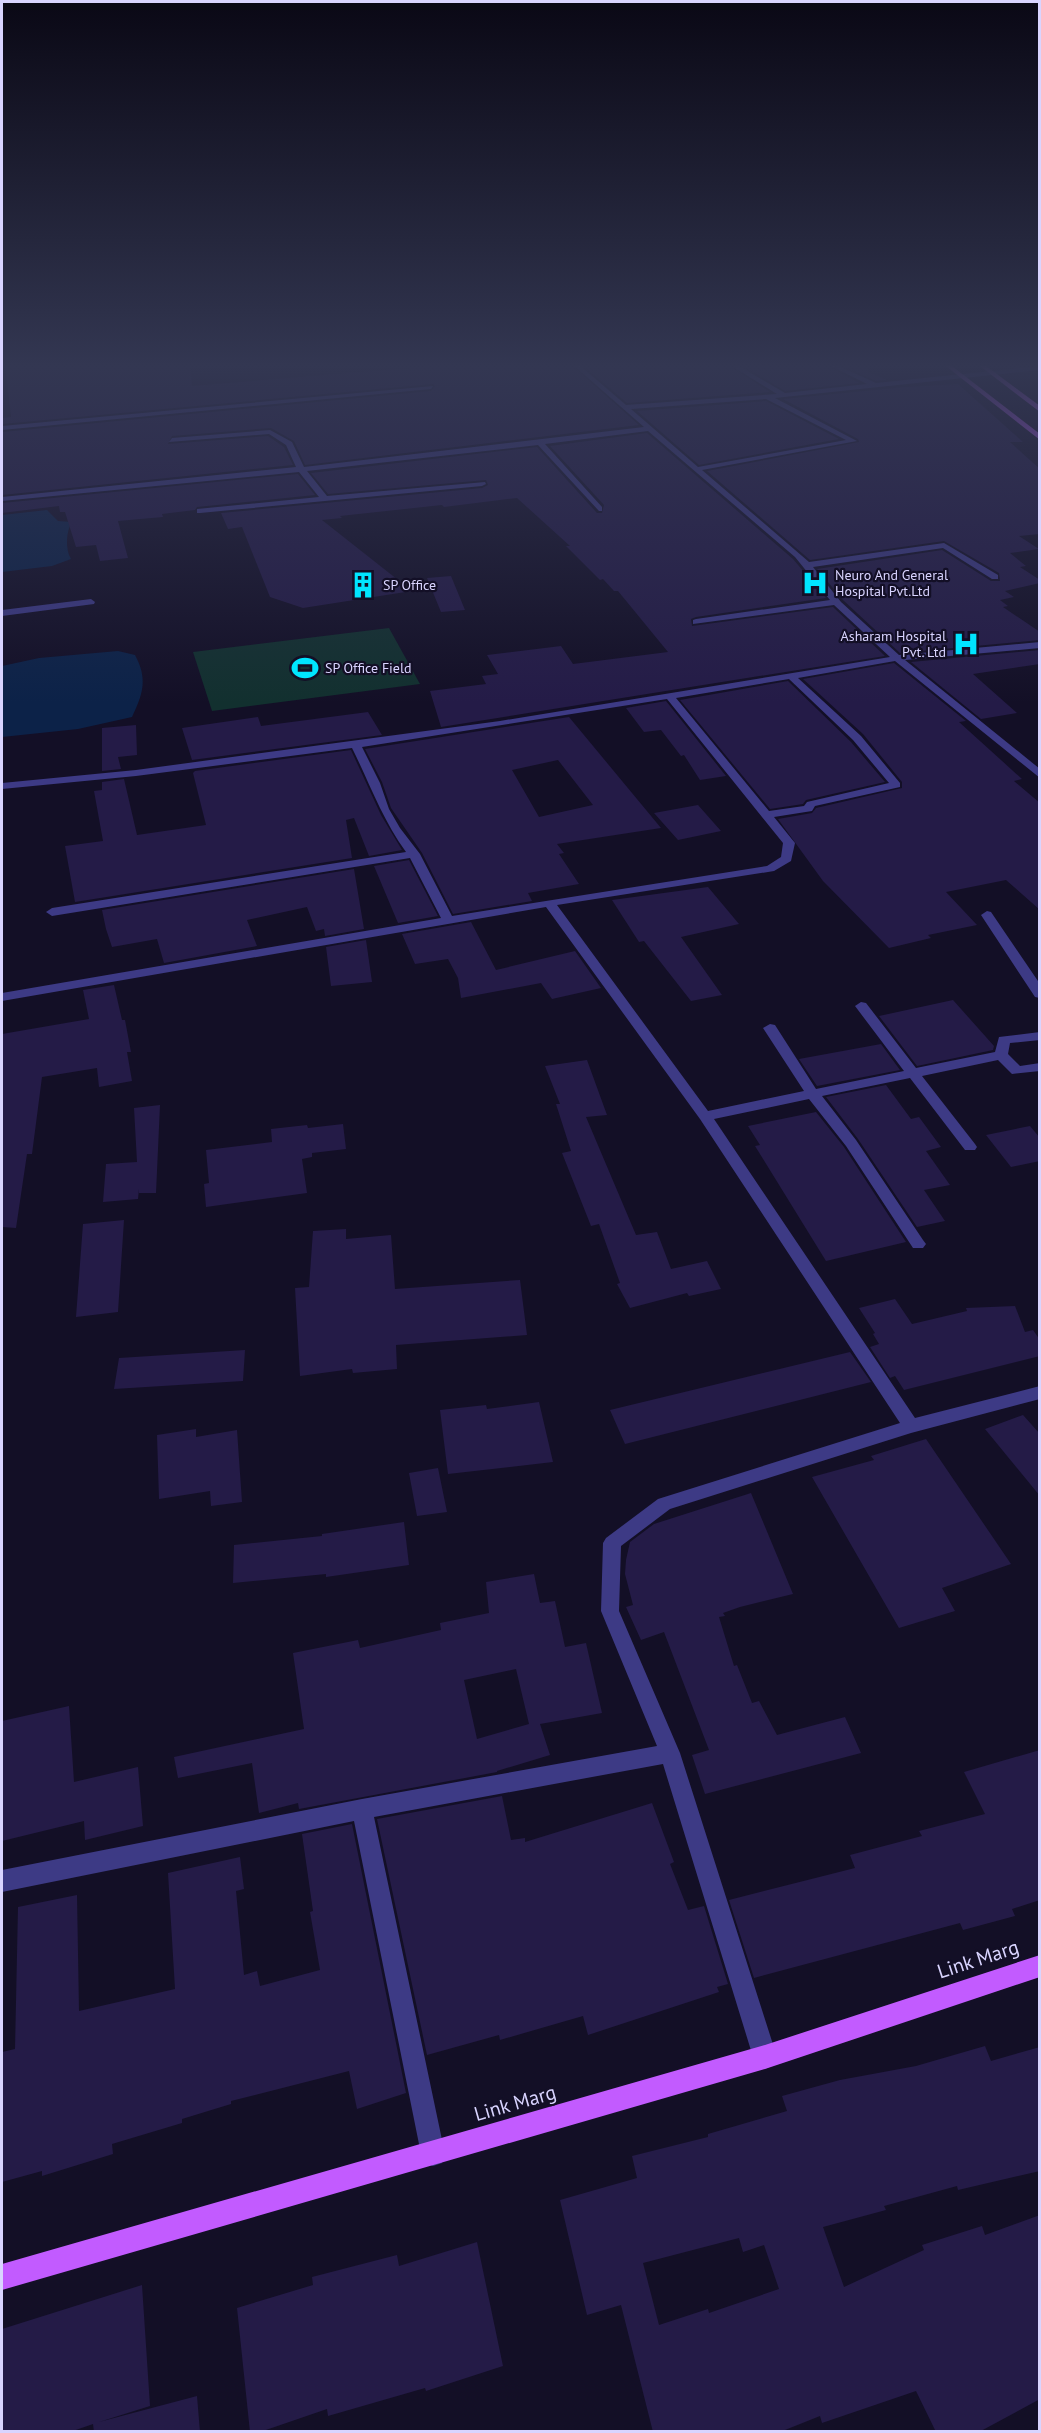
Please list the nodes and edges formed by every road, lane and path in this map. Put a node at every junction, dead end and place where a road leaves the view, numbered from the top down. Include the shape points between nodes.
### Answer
1 (226, 477) edge
2 (307, 477) edge
3 (570, 477) edge
4 (706, 477) edge
5 (482, 484) dead end
6 (2, 499) edge
7 (325, 499) junction
8 (599, 509) dead end
9 (200, 511) dead end
10 (807, 565) junction
11 (994, 577) dead end
12 (91, 602) dead end
13 (837, 602) junction
14 (2, 613) edge
15 (696, 622) dead end
16 (1040, 645) edge
17 (898, 658) junction
18 (791, 676) junction
19 (670, 697) junction
20 (355, 744) junction
21 (1040, 775) edge
22 (2, 786) edge
23 (767, 815) junction
24 (414, 854) junction
25 (549, 903) junction
26 (52, 912) dead end
27 (987, 915) dead end
28 (448, 920) junction
29 (1040, 994) edge
30 (2, 997) edge
31 (861, 1006) dead end
32 (770, 1028) dead end
33 (1040, 1035) edge
34 (1001, 1055) junction
35 (1040, 1067) edge
36 (911, 1074) junction
37 (813, 1094) junction
38 (705, 1116) junction
39 (970, 1147) dead end
40 (918, 1244) dead end
41 (1040, 1392) edge
42 (911, 1426) junction
43 (670, 1753) junction
44 (362, 1809) junction
45 (2, 1881) edge
46 (1040, 1966) edge
47 (765, 2057) junction
48 (433, 2154) junction
49 (2, 2277) edge

1 - 6 street
2 - 7 street
3 - 8 street
4 - 10 street
5 - 7 street
7 - 9 street
10 - 11 street via 945,545
10 - 13 street
12 - 14 street
13 - 15 street
13 - 17 street
16 - 17 street
17 - 18 street
17 - 21 street
18 - 19 street
18 - 23 street via 857,738 896,786 811,804 808,809
19 - 20 street
19 - 23 street
20 - 22 street
20 - 24 street via 384,809
23 - 25 street via 789,843 787,858 770,869
24 - 26 street
24 - 28 street
25 - 28 street
25 - 38 street
27 - 29 street
28 - 30 street
31 - 36 street
32 - 37 street
33 - 34 street via 1004,1040
34 - 35 street via 1017,1071
34 - 36 street
36 - 37 street
36 - 39 street
37 - 38 street
37 - 40 street via 851,1143
38 - 42 street
41 - 42 street
42 - 43 street via 664,1504 612,1543 610,1611
43 - 44 street
43 - 47 street
44 - 45 street
44 - 48 street
46 - 47 main road, Link Marg
47 - 48 main road, Link Marg
48 - 49 main road, Link Marg

